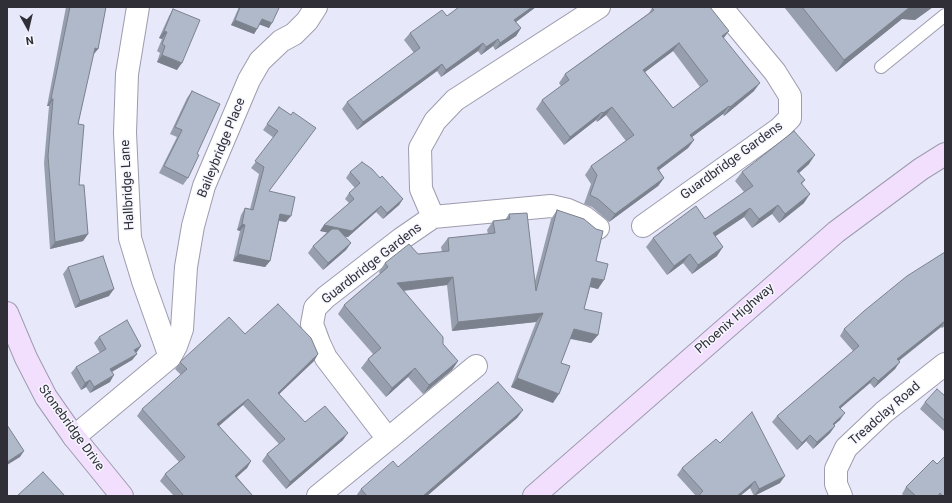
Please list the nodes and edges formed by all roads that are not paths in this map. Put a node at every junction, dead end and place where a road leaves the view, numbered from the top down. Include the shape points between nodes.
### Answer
1 (138, 7) edge
2 (316, 7) edge
3 (600, 7) edge
4 (721, 7) edge
5 (945, 14) edge
6 (881, 67) dead end
7 (945, 154) edge
8 (433, 217) junction
9 (643, 226) dead end
10 (598, 228) edge
11 (7, 313) edge
12 (170, 357) junction
13 (945, 364) edge
14 (476, 366) dead end
15 (74, 437) junction
16 (388, 440) junction
17 (122, 496) edge
18 (318, 496) edge
19 (534, 496) edge
20 (841, 496) edge

1 - 12 street, Hallbridge Lane via 127,74 125,134 130,238
2 - 12 street, Baileybridge Place via 294,34 281,41 260,62 249,80 204,186 193,226 186,267 182,329
3 - 8 street, Guardbridge Gardens via 455,100 435,121 420,148 421,189
4 - 9 street, Guardbridge Gardens via 775,72 790,96 790,118 779,129
5 - 6 lane
7 - 19 main road, Phoenix Highway via 836,232
8 - 10 street, Guardbridge Gardens via 551,206 579,214
8 - 16 street, Guardbridge Gardens via 400,239 315,308 312,324 326,358
11 - 15 main road, Stonebridge Drive via 37,380
12 - 15 street, Baileybridge Place
13 - 20 street, Treadclay Road via 884,412 846,448 836,469 836,484
14 - 16 street
15 - 17 main road, Stonebridge Drive
16 - 18 street

